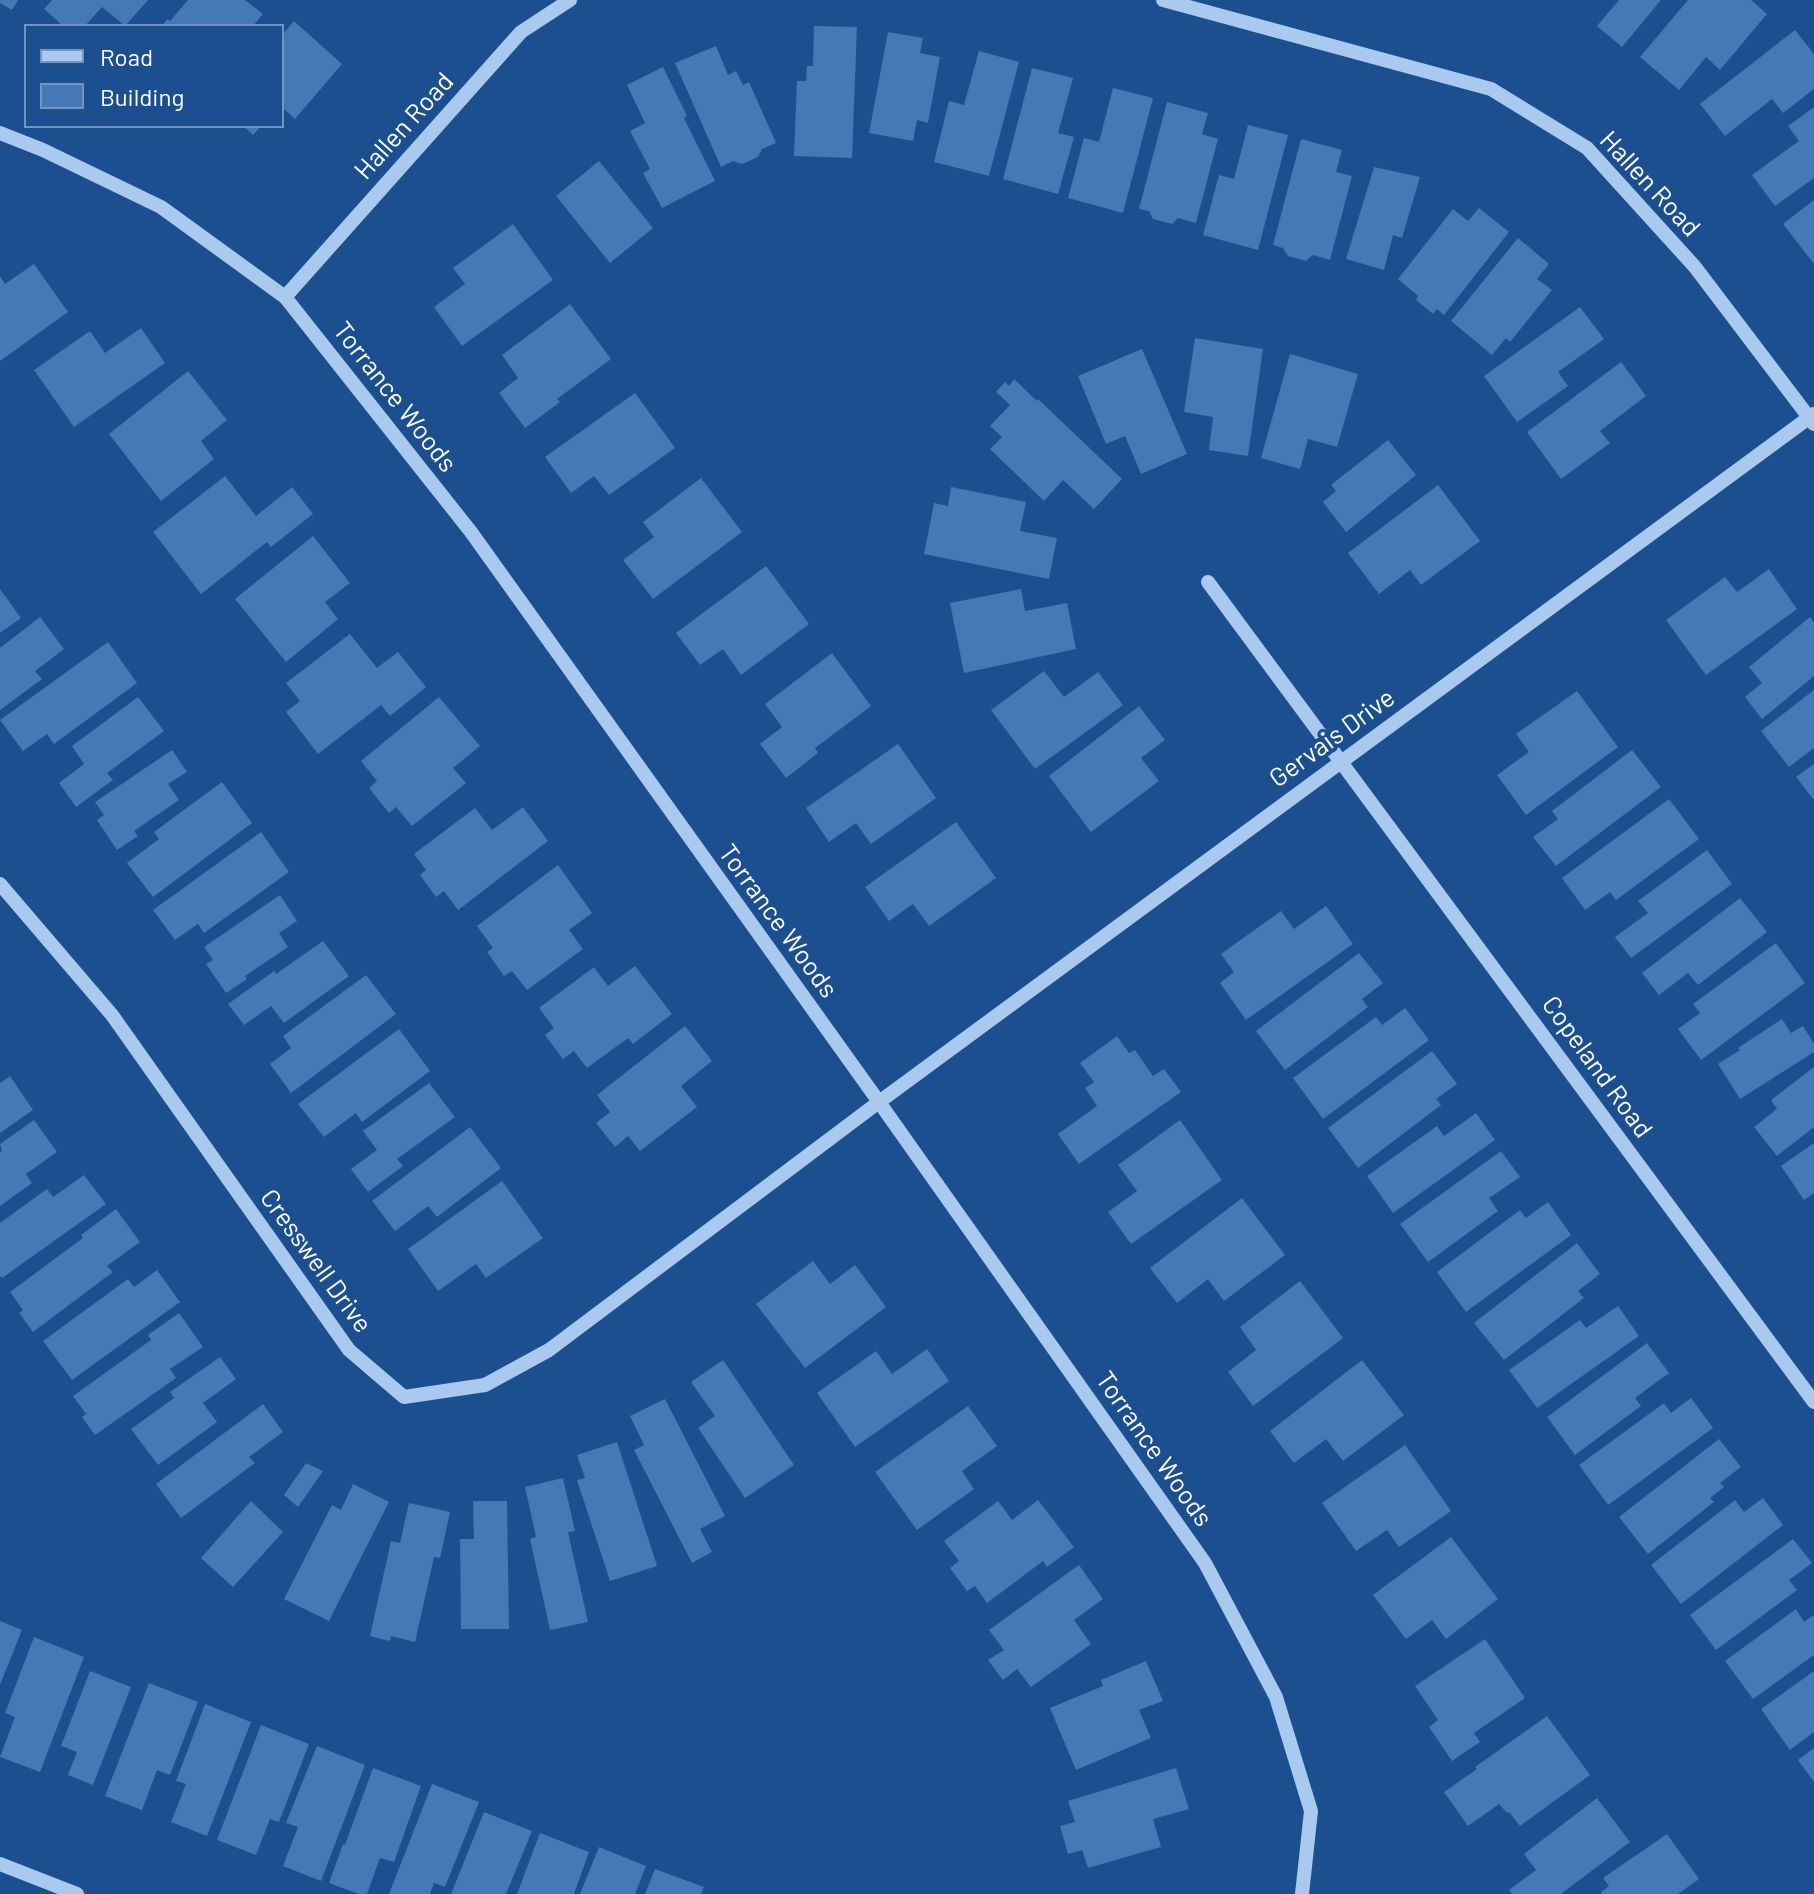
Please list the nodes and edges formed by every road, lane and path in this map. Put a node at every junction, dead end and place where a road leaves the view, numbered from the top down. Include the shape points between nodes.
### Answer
1 (570, 0) edge
2 (1163, 0) edge
3 (0, 133) edge
4 (285, 297) junction
5 (1813, 419) edge
6 (1208, 582) dead end
7 (1341, 761) junction
8 (0, 884) edge
9 (879, 1102) junction
10 (1814, 1402) edge
11 (0, 1864) edge
12 (77, 1894) edge
13 (1302, 1894) edge

1 - 4 street, Hallen Road via 521,32
2 - 5 street, Hallen Road via 1491,89 1587,148 1695,267
3 - 4 street, Torrance Woods via 161,207
4 - 9 street, Torrance Woods via 471,532
5 - 7 street, Gervais Drive
6 - 7 street, Copeland Road
7 - 9 street, Gervais Drive
7 - 10 street, Copeland Road
8 - 9 street, Cresswell Drive via 112,1015 349,1350 404,1397 485,1385 549,1350
9 - 13 street, Torrance Woods via 1205,1563 1276,1697 1311,1811
11 - 12 street

